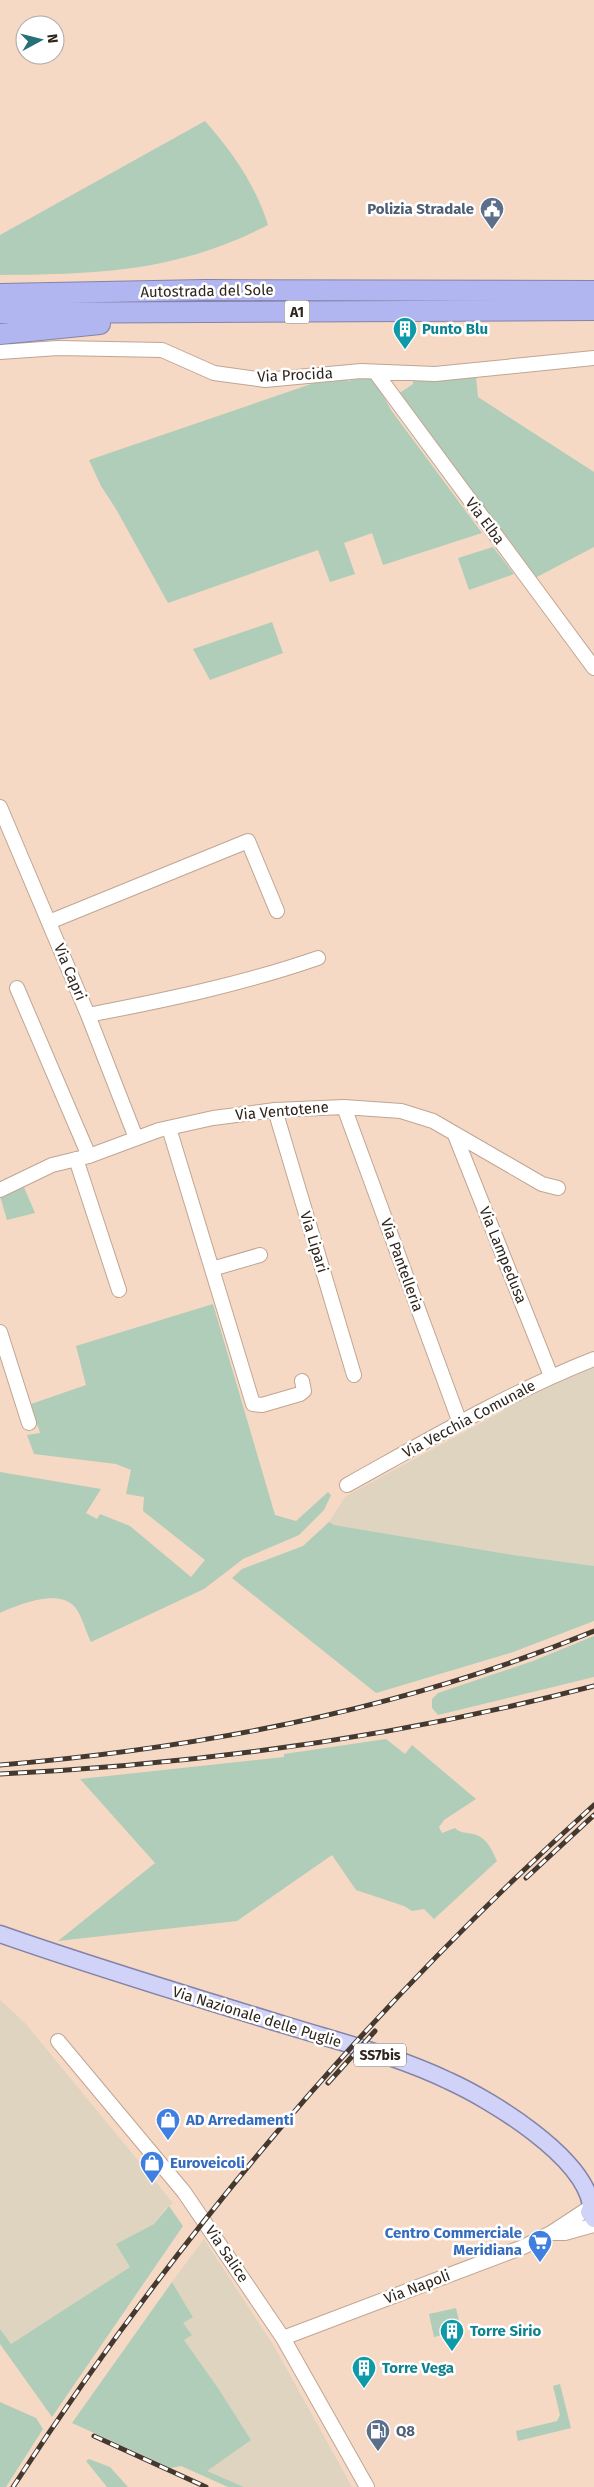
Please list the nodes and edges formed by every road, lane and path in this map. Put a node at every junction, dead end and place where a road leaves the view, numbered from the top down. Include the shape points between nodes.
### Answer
1 (594, 291) edge
2 (5, 293) edge
3 (594, 310) edge
4 (202, 312) junction
5 (0, 313) edge
6 (0, 334) edge
7 (0, 352) edge
8 (594, 358) edge
9 (376, 373) junction
10 (594, 668) edge
11 (0, 807) edge
12 (277, 911) dead end
13 (49, 922) junction
14 (318, 958) dead end
15 (17, 988) dead end
16 (88, 1015) junction
17 (344, 1107) junction
18 (275, 1110) junction
19 (169, 1128) junction
20 (455, 1135) junction
21 (136, 1138) junction
22 (83, 1157) junction
23 (558, 1188) dead end
24 (0, 1190) edge
25 (260, 1255) dead end
26 (212, 1270) junction
27 (119, 1290) dead end
28 (0, 1332) edge
29 (594, 1359) edge
30 (354, 1375) dead end
31 (551, 1376) junction
32 (302, 1381) dead end
33 (29, 1423) dead end
34 (460, 1423) junction
35 (347, 1485) dead end
36 (0, 1934) edge
37 (58, 2041) dead end
38 (575, 2173) junction
39 (594, 2187) edge
40 (592, 2208) edge
41 (594, 2225) edge
42 (551, 2233) junction
43 (283, 2338) junction
44 (367, 2487) edge

1 - 2 highway, Autostrada del Sole / A1
3 - 4 highway, Autostrada del Sole / A1
4 - 5 highway, Autostrada del Sole / A1
4 - 6 highway
7 - 9 street, Via Procida via 58,348 162,350 214,373 265,380 361,371
8 - 9 street, Via Procida via 435,374
9 - 10 street, Via Elba
11 - 13 street, Via Capri
12 - 13 street via 248,841
13 - 16 street, Via Capri
14 - 16 street via 196,994
15 - 22 street
16 - 21 street, Via Capri
17 - 18 street, Via Ventotene
17 - 20 street, Via Ventotene via 401,1111 433,1121
17 - 34 street, Via Pantelleria
18 - 19 street, Via Ventotene
18 - 30 street, Via Lipari
19 - 21 street, Via Ventotene
19 - 26 street
20 - 23 street, Via Ventotene via 542,1184
20 - 31 street, Via Lampedusa
21 - 22 street, Via Ventotene
22 - 24 street, Via Ventotene via 24,1177
22 - 27 street
25 - 26 street
26 - 32 street via 253,1404 262,1405 300,1394 304,1391
28 - 33 street
29 - 31 street, Via Vecchia Comunale
31 - 34 street, Via Vecchia Comunale
34 - 35 street, Via Vecchia Comunale
36 - 38 main road, Via Nazionale delle Puglie / SS7bis via 441,2077 531,2130
37 - 43 street, Via Salice via 184,2192
38 - 39 main road, Via Nazionale delle Puglie / SS7bis
38 - 40 main road, Via Nazionale delle Puglie / SS7bis via 590,2196
40 - 42 street, Via Napoli
41 - 42 street, Via Napoli via 565,2233
42 - 43 street, Via Napoli via 523,2247
43 - 44 street, Via Salice

